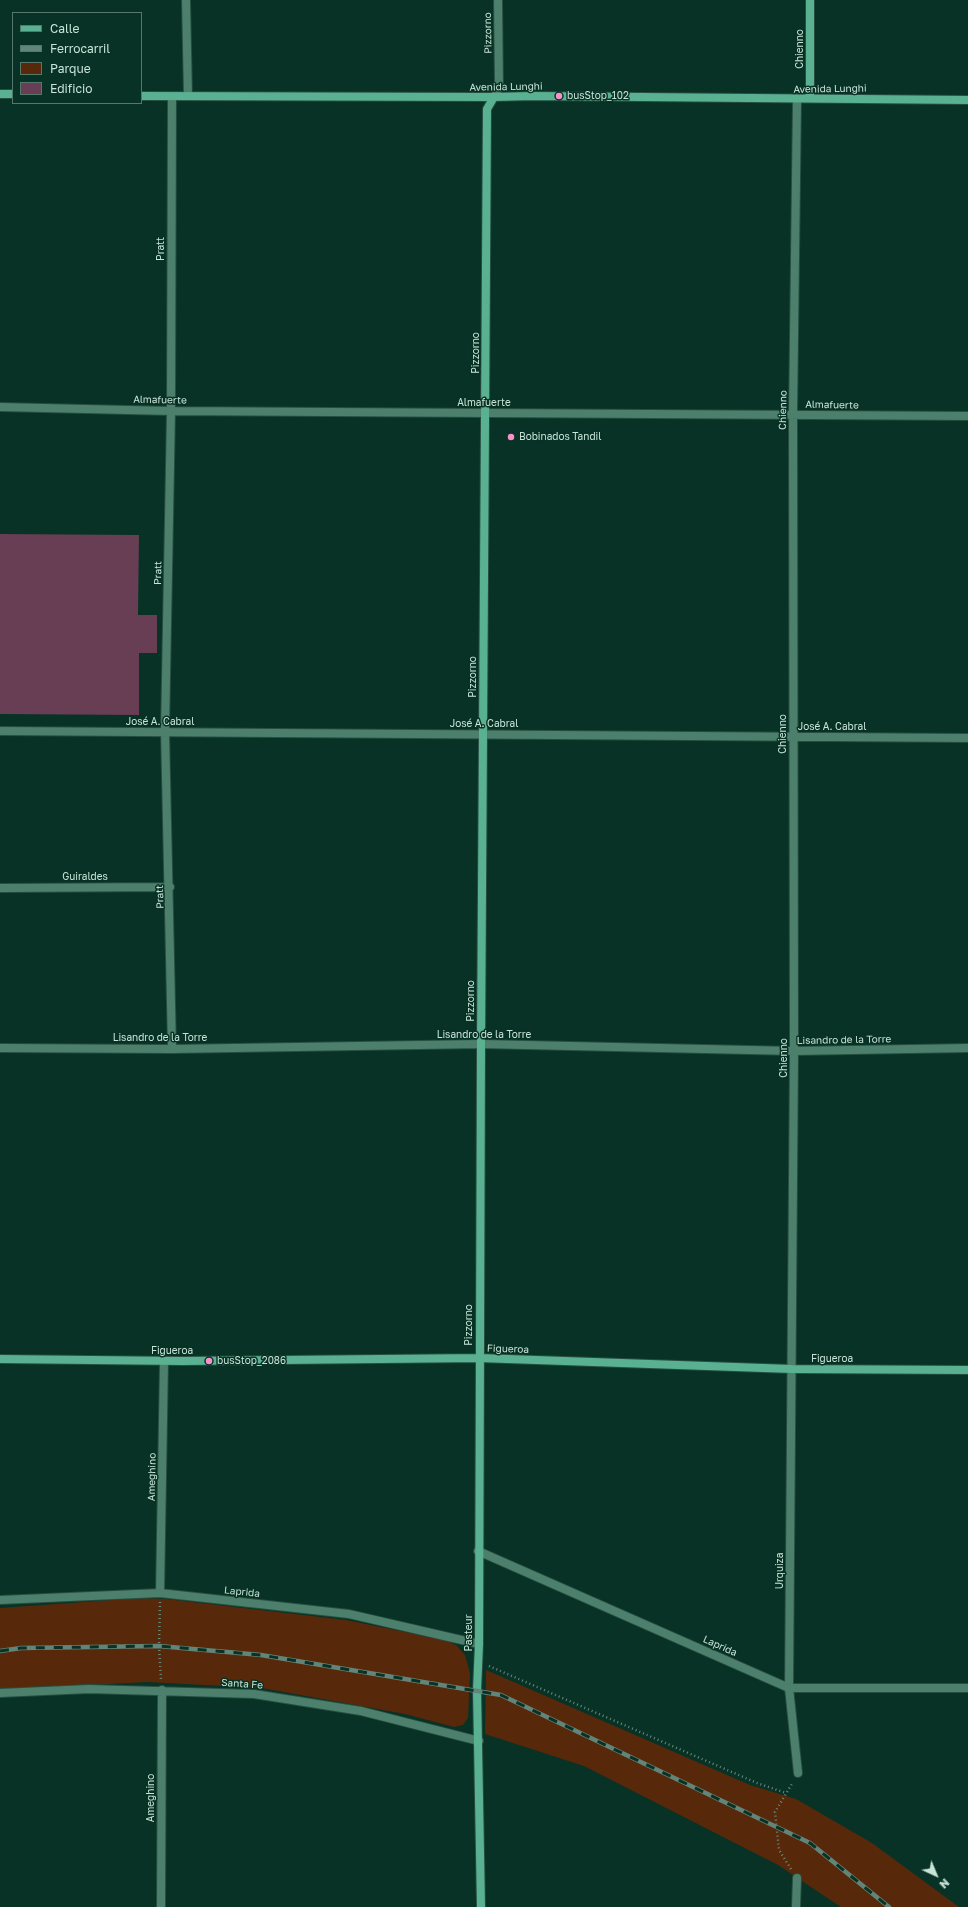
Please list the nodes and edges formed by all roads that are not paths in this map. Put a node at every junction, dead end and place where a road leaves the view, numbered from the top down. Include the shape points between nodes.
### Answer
1 (186, 0) edge
2 (498, 0) edge
3 (810, 0) edge
4 (0, 94) edge
5 (12, 94) edge
6 (142, 96) edge
7 (188, 96) junction
8 (172, 97) junction
9 (494, 97) junction
10 (810, 98) junction
11 (798, 100) junction
12 (968, 100) edge
13 (0, 407) edge
14 (171, 410) junction
15 (485, 413) junction
16 (792, 414) junction
17 (968, 416) edge
18 (0, 731) edge
19 (165, 732) junction
20 (483, 734) junction
21 (793, 737) junction
22 (968, 738) edge
23 (170, 887) junction
24 (0, 888) edge
25 (481, 1044) junction
26 (0, 1048) edge
27 (968, 1048) edge
28 (172, 1049) junction
29 (794, 1051) junction
30 (479, 1358) junction
31 (0, 1360) edge
32 (164, 1361) junction
33 (792, 1369) junction
34 (968, 1370) edge
35 (478, 1551) junction
36 (160, 1593) junction
37 (0, 1600) edge
38 (479, 1644) junction
39 (789, 1688) junction
40 (968, 1688) edge
41 (162, 1690) junction
42 (0, 1693) edge
43 (479, 1741) junction
44 (798, 1773) road end
45 (796, 1878) road end
46 (161, 1907) edge
47 (481, 1907) edge
48 (796, 1907) edge

1 - 7 street
2 - 9 street, Pizzorno via 499,88
3 - 10 street, Chienno
4 - 5 street
6 - 8 street, Avenida Lunghi
7 - 8 street, Avenida Lunghi
7 - 9 street, Avenida Lunghi
8 - 14 street, Pratt
9 - 11 street, Avenida Lunghi
9 - 15 street, Pizzorno via 487,108
10 - 11 street, Avenida Lunghi
10 - 12 street, Avenida Lunghi
11 - 16 street, Chienno
13 - 14 street, Almafuerte
14 - 15 street, Almafuerte
14 - 19 street, Pratt
15 - 16 street, Almafuerte
15 - 20 street, Pizzorno
16 - 17 street, Almafuerte
16 - 21 street, Chienno
18 - 19 street, José A. Cabral
19 - 20 street, José A. Cabral
19 - 23 street, Pratt
20 - 21 street, José A. Cabral
20 - 25 street, Pizzorno
21 - 22 street, José A. Cabral
21 - 29 street, Chienno
23 - 24 street, Guiraldes
23 - 28 street, Pratt
25 - 28 street, Lisandro de la Torre
25 - 29 street, Lisandro de la Torre
25 - 30 street, Pizzorno
26 - 28 street, Lisandro de la Torre
27 - 29 street, Lisandro de la Torre
29 - 33 street, Chienno
30 - 32 street, Figueroa
30 - 33 street, Figueroa
30 - 35 street, Pasteur
31 - 32 street, Figueroa
32 - 36 street, Ameghino
33 - 34 street, Figueroa
33 - 39 street, Urquiza
35 - 38 street, Pasteur
35 - 39 street, Laprida
36 - 37 street, Laprida
36 - 38 street, Laprida via 348,1614
38 - 43 street, Pasteur
39 - 40 street, Laprida
39 - 44 street, Urquiza
41 - 42 street, Santa Fe via 89,1689
41 - 43 street, Santa Fe via 254,1694 346,1708
41 - 46 street, Ameghino
43 - 47 street, Pasteur
45 - 48 street

